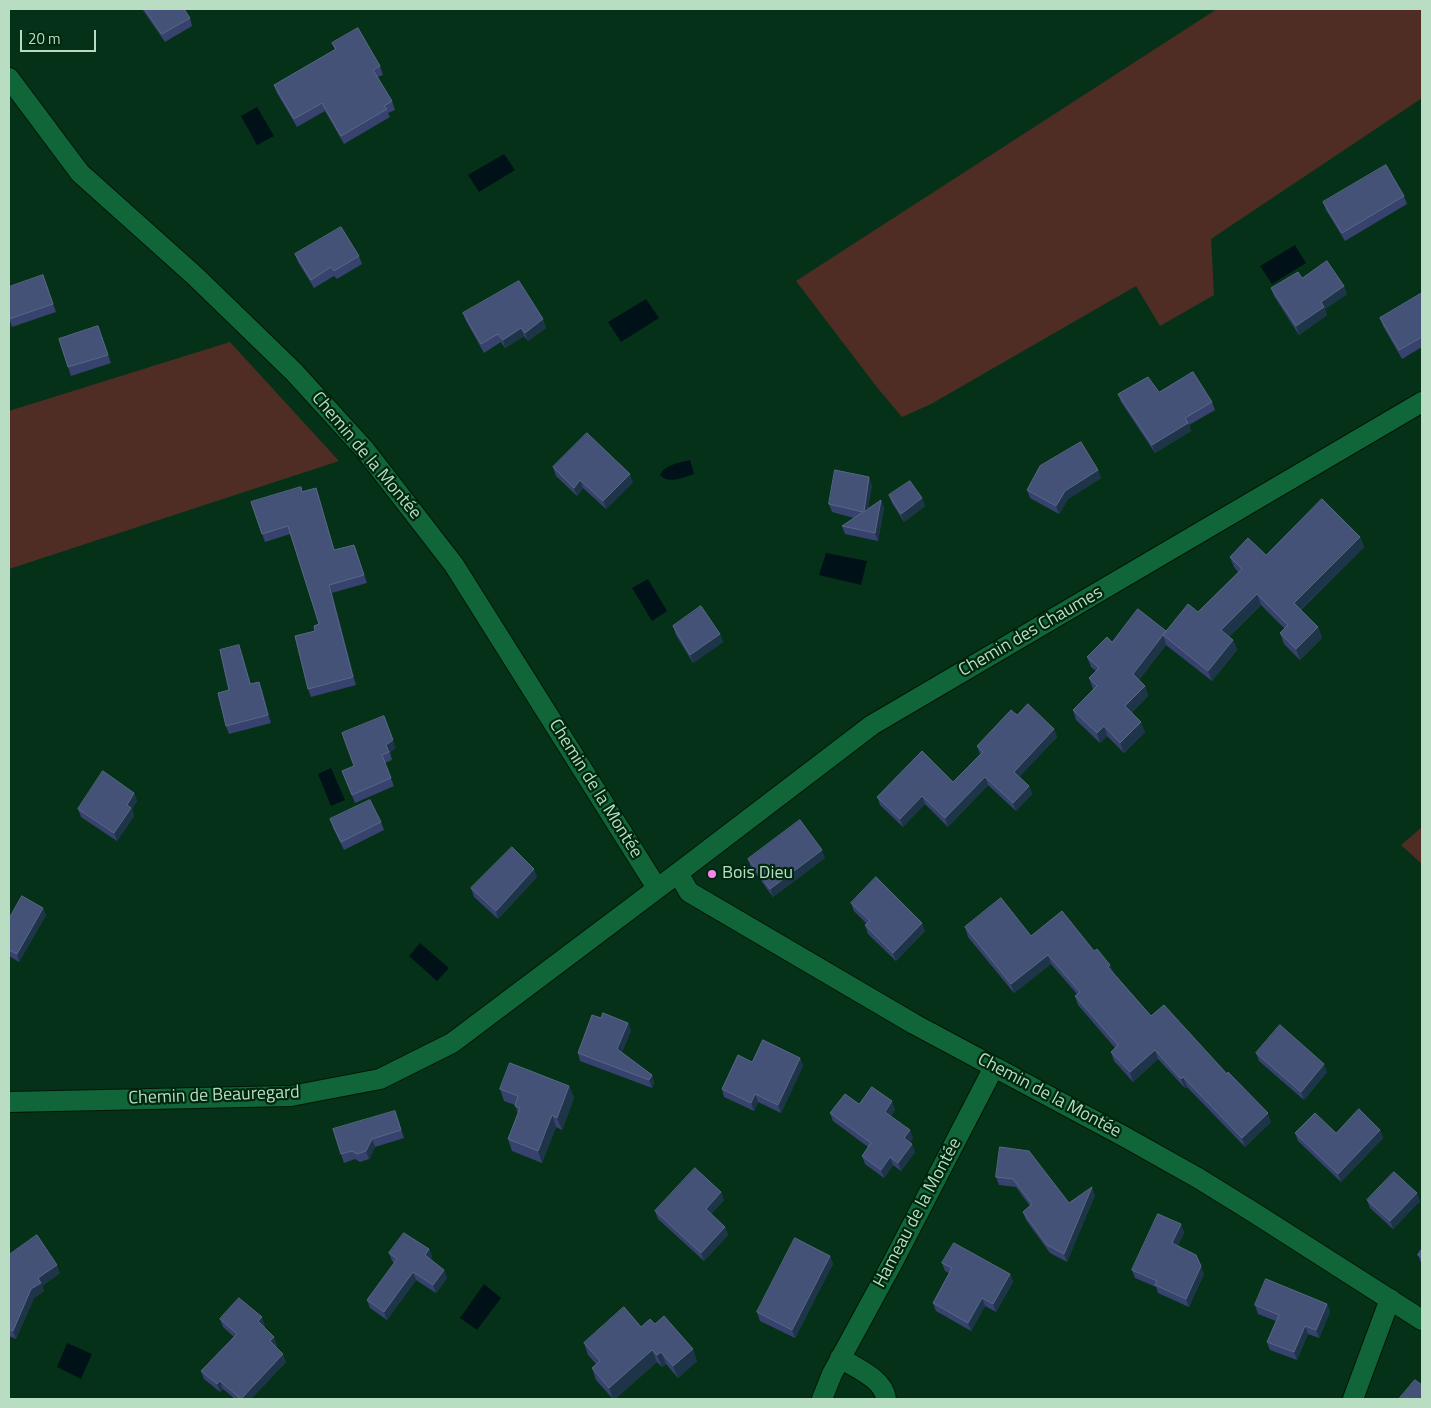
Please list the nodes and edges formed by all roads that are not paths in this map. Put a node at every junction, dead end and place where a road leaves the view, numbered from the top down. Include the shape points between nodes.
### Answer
1 (9, 78) edge
2 (1422, 402) edge
3 (678, 873) junction
4 (657, 888) junction
5 (994, 1067) junction
6 (9, 1102) edge
7 (1390, 1299) junction
8 (1422, 1320) edge
9 (840, 1358) junction
10 (822, 1399) edge
11 (886, 1399) edge
12 (1353, 1399) edge

1 - 4 street, Chemin de la Montée via 80,173 195,276 294,372 365,450 454,565
2 - 3 street, Chemin des Chaumes via 872,725
3 - 4 street, Chemin des Chaumes
3 - 5 street, Chemin de la Montée via 689,892 914,1024
4 - 6 street, Chemin de Beauregard via 452,1043 380,1079 291,1096
5 - 7 street, Chemin de la Montée via 1198,1178
5 - 9 street, Hameau de la Montée
7 - 8 street, Chemin de la Montée
7 - 12 street
9 - 10 street, Hameau de la Montée
9 - 11 street via 879,1382

